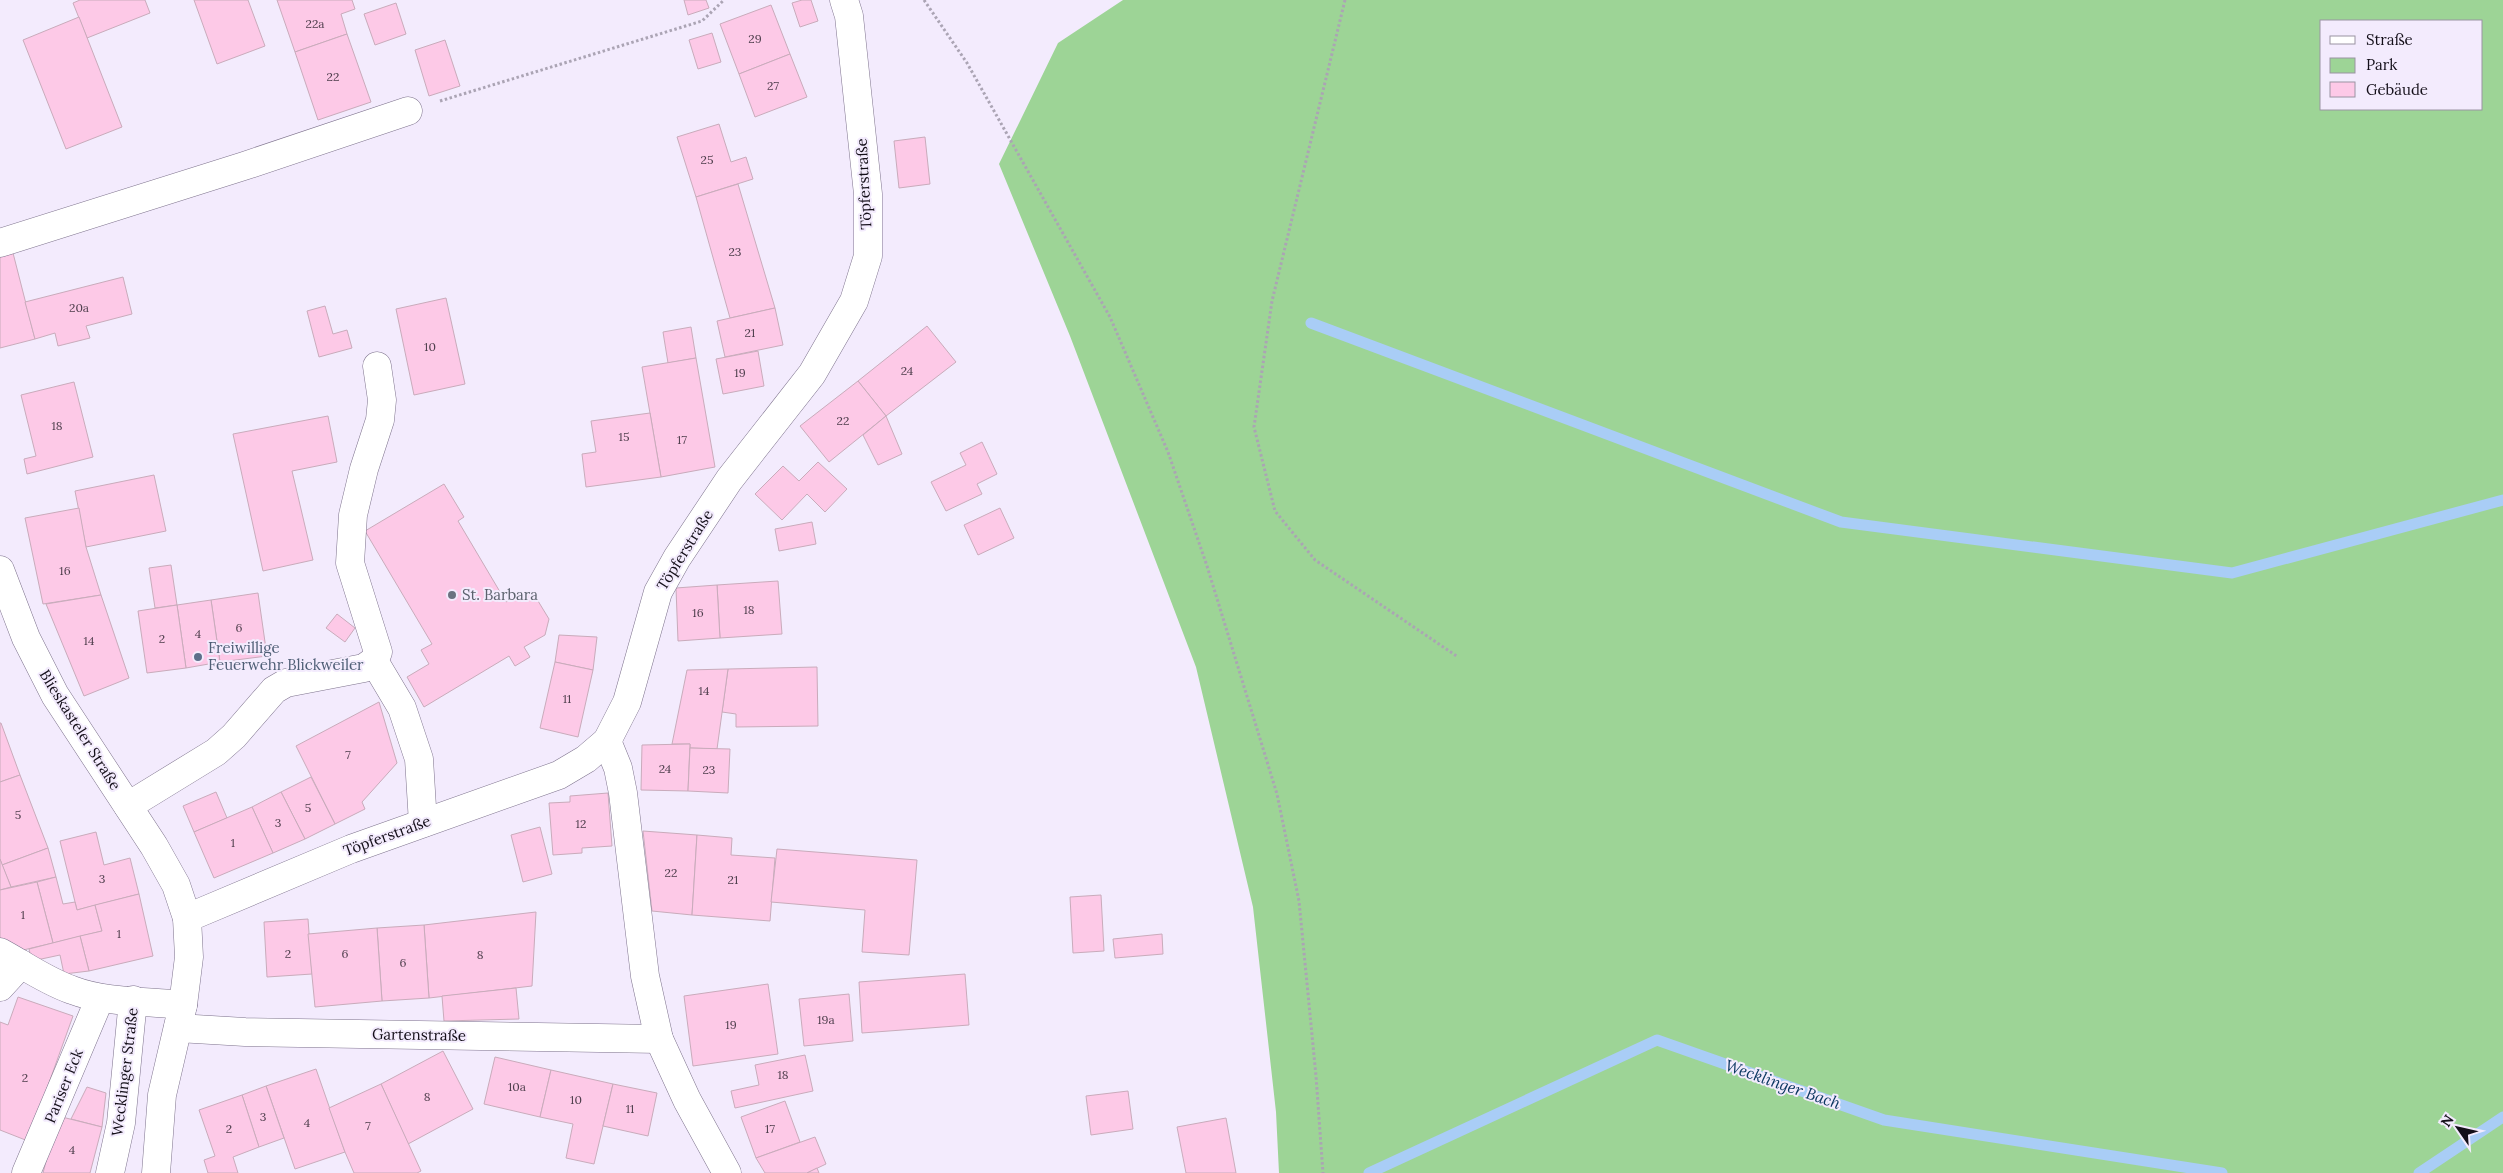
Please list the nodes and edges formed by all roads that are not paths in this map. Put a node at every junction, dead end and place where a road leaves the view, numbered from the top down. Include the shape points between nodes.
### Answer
1 (844, 0) edge
2 (408, 111) road end
3 (0, 243) edge
4 (377, 366) dead end
5 (0, 570) edge
6 (374, 660) junction
7 (607, 741) junction
8 (128, 806) junction
9 (423, 823) junction
10 (187, 918) junction
11 (10, 958) edge
12 (0, 987) edge
13 (100, 998) junction
14 (133, 1000) junction
15 (181, 1016) junction
16 (659, 1039) junction
17 (26, 1173) edge
18 (110, 1173) edge
19 (156, 1173) edge
20 (727, 1173) edge

1 - 7 street, Töpferstraße via 849,16 868,194 868,256 854,301 812,374 729,480 677,558 658,592 627,702
2 - 3 street
4 - 6 street via 382,400 380,420 353,516 350,563 378,652
5 - 8 street, Blieskasteler Straße via 26,638 55,695
6 - 8 street, Blieskasteler Straße via 364,668 286,683 274,690 216,752
6 - 9 street via 402,708 419,759
7 - 9 street, Töpferstraße via 586,759 559,775
7 - 16 street via 618,768 623,793 645,976
8 - 10 street, Blieskasteler Straße via 176,886
9 - 10 street, Töpferstraße via 351,849
10 - 15 street, Blieskasteler Straße via 189,957
11 - 12 street
11 - 13 street via 52,982
13 - 14 street
13 - 17 street, Pariser Eck
14 - 15 street
14 - 18 street, Wecklinger Straße via 122,1123
15 - 16 street, Gartenstraße via 245,1032
15 - 19 street, Blieskasteler Straße via 162,1095
16 - 20 street via 687,1100

